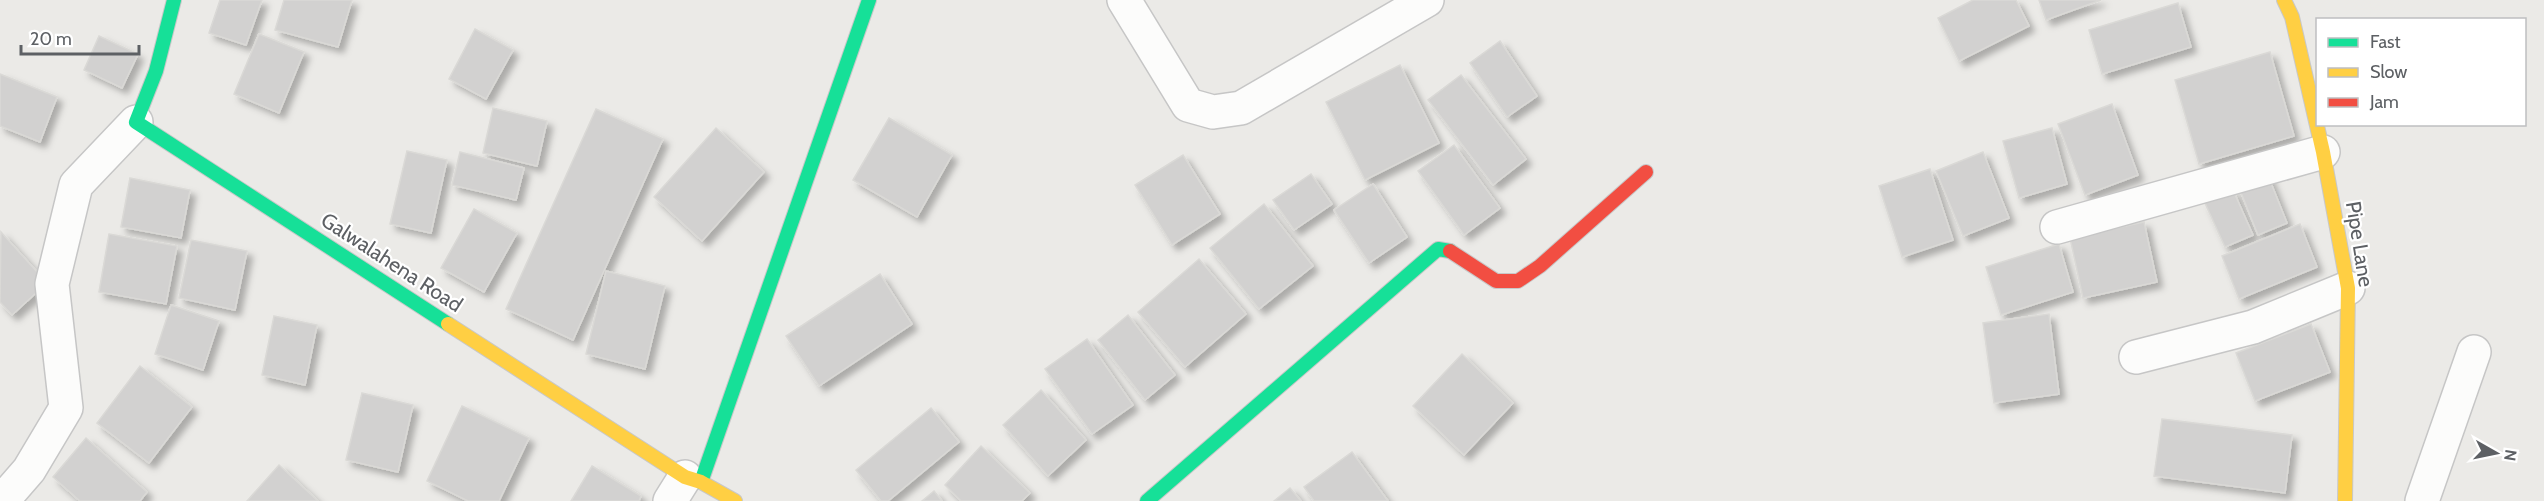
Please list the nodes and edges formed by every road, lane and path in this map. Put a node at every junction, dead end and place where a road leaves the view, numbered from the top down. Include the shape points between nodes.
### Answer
1 (174, 0) edge
2 (869, 0) edge
3 (1124, 0) edge
4 (1427, 0) edge
5 (2284, 0) edge
6 (136, 122) junction
7 (2316, 122) edge
8 (2317, 126) edge
9 (2323, 152) junction
10 (1646, 172) dead end
11 (2057, 228) dead end
12 (2348, 288) junction
13 (2474, 352) dead end
14 (2136, 357) dead end
15 (685, 487) edge
16 (2, 501) edge
17 (735, 501) edge
18 (1147, 501) edge
19 (2345, 501) edge
20 (2422, 501) edge

1 - 6 street via 156,71
2 - 15 street
3 - 4 street via 1188,105 1213,112 1241,108
5 - 7 street, Pipe Lane via 2292,17
6 - 15 street, Galwalahena Road
6 - 16 street via 76,185 52,284 66,408 29,470
8 - 9 street, Pipe Lane
9 - 11 street
9 - 12 street, Pipe Lane
10 - 18 street via 1518,281 1496,281 1453,251 1438,249
12 - 14 street via 2253,327
12 - 19 street, Pipe Lane
13 - 20 street
15 - 17 street, Galwalahena Road

